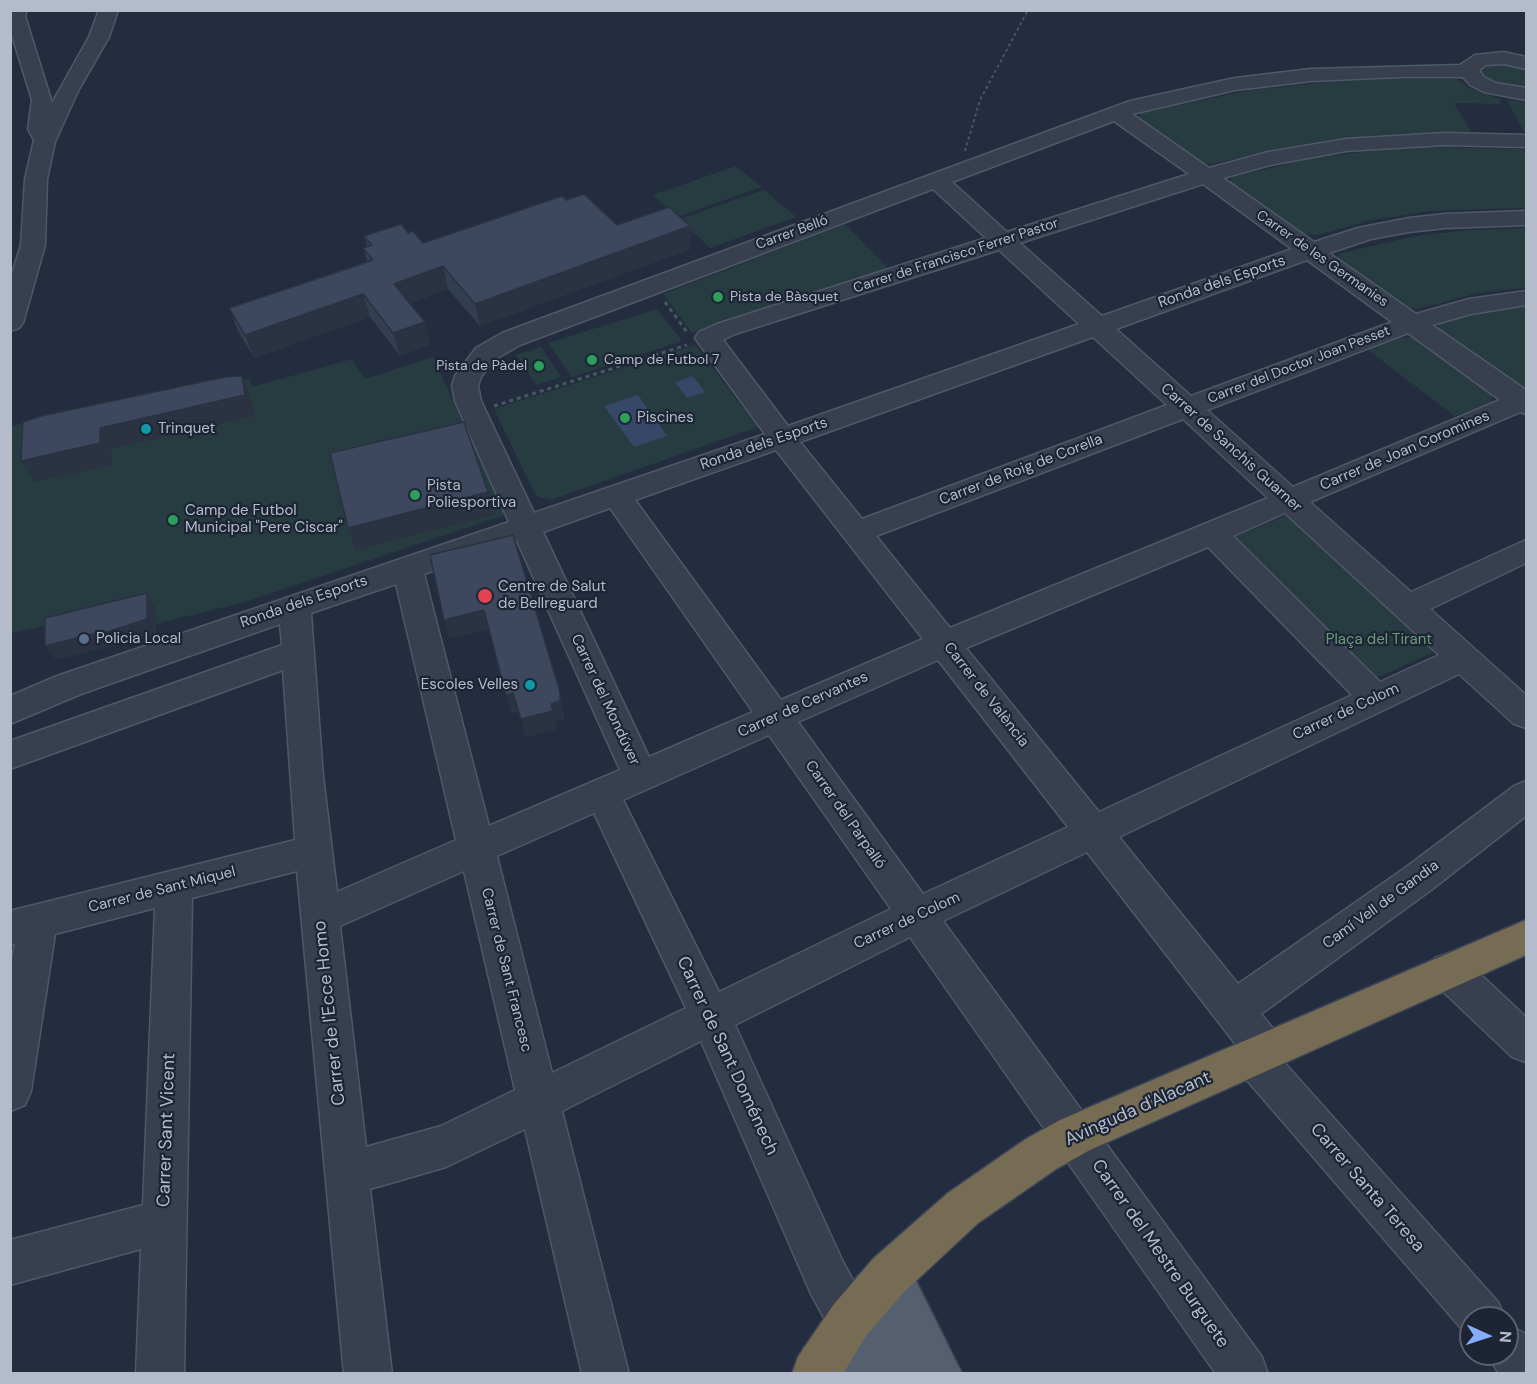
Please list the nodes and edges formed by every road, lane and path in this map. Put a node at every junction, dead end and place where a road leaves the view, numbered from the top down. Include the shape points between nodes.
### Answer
1 (18, 10) edge
2 (110, 10) edge
3 (1028, 10) edge
4 (1527, 63) edge
5 (1468, 71) junction
6 (1498, 91) junction
7 (1527, 94) edge
8 (1116, 112) junction
9 (44, 142) junction
10 (1526, 143) edge
11 (965, 169) junction
12 (1206, 177) junction
13 (936, 180) junction
14 (1527, 218) edge
15 (1003, 241) junction
16 (1310, 250) junction
17 (652, 285) junction
18 (1527, 298) edge
19 (10, 323) edge
20 (1412, 323) junction
21 (1096, 326) junction
22 (701, 340) junction
23 (474, 365) joint
24 (1525, 402) edge
25 (1186, 407) junction
26 (474, 413) junction
27 (782, 438) junction
28 (616, 495) junction
29 (1288, 500) junction
30 (526, 526) junction
31 (857, 532) junction
32 (1212, 533) junction
33 (1527, 551) edge
34 (407, 567) junction
35 (295, 605) junction
36 (1407, 607) junction
37 (945, 643) junction
38 (297, 652) junction
39 (1462, 658) junction
40 (1375, 698) junction
41 (10, 711) edge
42 (1527, 715) edge
43 (776, 717) junction
44 (10, 755) edge
45 (640, 775) junction
46 (602, 792) junction
47 (1527, 796) edge
48 (1095, 832) junction
49 (476, 847) junction
50 (313, 851) junction
51 (174, 887) junction
52 (916, 915) junction
53 (320, 917) junction
54 (24, 924) edge
55 (1527, 937) edge
56 (1449, 971) junction
57 (1234, 1010) junction
58 (711, 1015) junction
59 (1527, 1043) edge
60 (1259, 1054) junction
61 (10, 1091) edge
62 (539, 1103) junction
63 (1075, 1135) junction
64 (348, 1174) junction
65 (165, 1221) junction
66 (10, 1263) edge
67 (871, 1296) junction
68 (1472, 1306) edge
69 (818, 1369) edge
70 (917, 1370) edge
71 (160, 1374) edge
72 (368, 1374) edge
73 (606, 1374) edge
74 (1245, 1374) edge

1 - 9 street via 16,16 42,100 39,129
2 - 9 street
3 - 11 path via 975,112 963,158
4 - 5 street via 1482,59 1469,66
5 - 6 street via 1477,81
5 - 8 street, Carrer Belló via 1347,73 1264,80 1161,98
6 - 7 street
6 - 10 street
8 - 11 street, Carrer Belló
8 - 12 street, Carrer de les Germanies
9 - 19 street via 36,178 33,245
10 - 12 street, Carrer de Francisco Ferrer Pastor via 1444,139 1346,146 1268,159
11 - 13 street, Carrer Belló
12 - 15 street, Carrer de Francisco Ferrer Pastor
12 - 16 street, Carrer de les Germanies
13 - 15 street, Carrer de Sanchis Guarner
13 - 17 street, Carrer Belló
14 - 16 street, Ronda dels Esports via 1409,225
15 - 21 street, Carrer de Sanchis Guarner
15 - 22 street, Carrer de Francisco Ferrer Pastor
16 - 20 street, Carrer de les Germanies
16 - 21 street, Ronda dels Esports
17 - 22 path
17 - 23 street, Carrer Belló via 511,339
18 - 20 street, Carrer del Doctor Joan Pesset via 1469,307
20 - 24 street, Carrer de les Germanies
20 - 25 street, Carrer del Doctor Joan Pesset
21 - 25 street, Carrer de Sanchis Guarner
21 - 27 street, Ronda dels Esports
22 - 26 path
22 - 27 street, Carrer de València
23 - 26 street, Carrer del Mondúver via 465,386
24 - 29 street, Carrer de Joan Coromines
25 - 29 street, Carrer de Sanchis Guarner
25 - 31 street, Carrer de Roig de Corella
26 - 30 street, Carrer del Mondúver
27 - 28 street, Ronda dels Esports
27 - 31 street, Carrer de València
28 - 30 street, Ronda dels Esports
28 - 43 street, Carrer del Parpalló
29 - 32 street, Carrer de Cervantes
29 - 36 street, Carrer de Sanchis Guarner
30 - 34 street, Ronda dels Esports
30 - 45 street, Carrer del Mondúver
31 - 37 street, Carrer de València
32 - 37 street, Carrer de Cervantes
32 - 40 street
33 - 36 street
34 - 35 street, Ronda dels Esports
34 - 49 street, Carrer de Sant Francesc
35 - 38 street, Carrer de l'Ecce Homo
35 - 41 street, Ronda dels Esports via 69,685
36 - 39 street, Carrer de Sanchis Guarner
37 - 43 street, Carrer de Cervantes
37 - 48 street, Carrer de València
38 - 44 street
38 - 50 street, Carrer de l'Ecce Homo
39 - 40 street, Carrer de Colom
39 - 42 street, Carrer de Sanchis Guarner
40 - 48 street, Carrer de Colom
43 - 45 street, Carrer de Cervantes
43 - 52 street, Carrer del Parpalló
45 - 46 street, Carrer de Cervantes
46 - 49 street, Carrer de Cervantes
46 - 58 street, Carrer de Sant Doménech
47 - 57 street, Camí Vell de Gandia
48 - 52 street, Carrer de Colom
48 - 57 street, Carrer de València
49 - 53 street, Carrer de Cervantes
49 - 62 street, Carrer de Sant Francesc
50 - 51 street, Carrer de Sant Miquel
50 - 53 street, Carrer de l'Ecce Homo
51 - 54 street, Carrer de Sant Miquel
51 - 65 street, Carrer Sant Vicent
52 - 58 street, Carrer de Colom
52 - 63 street, Carrer del Parpalló
53 - 64 street, Carrer de l'Ecce Homo
54 - 61 street
55 - 56 highway, Avinguda d'Alacant
56 - 59 street
56 - 60 highway, Avinguda d'Alacant
57 - 60 street, Carrer de València
58 - 62 street, Carrer de Colom
58 - 67 street, Carrer de Sant Doménech via 827,1278
60 - 63 highway, Avinguda d'Alacant
60 - 68 street, Carrer Santa Teresa
62 - 64 street, Carrer de Colom via 446,1146
62 - 73 street, Carrer de Sant Francesc
63 - 67 highway, Avinguda d'Alacant via 1005,1177 963,1208
63 - 74 street, Carrer del Mestre Burguete
64 - 72 street, Carrer de l'Ecce Homo
65 - 66 street
65 - 71 street, Carrer Sant Vicent
67 - 69 highway, Avinguda d'Alacant
67 - 70 main road via 878,1315
69 - 70 main road via 859,1355

